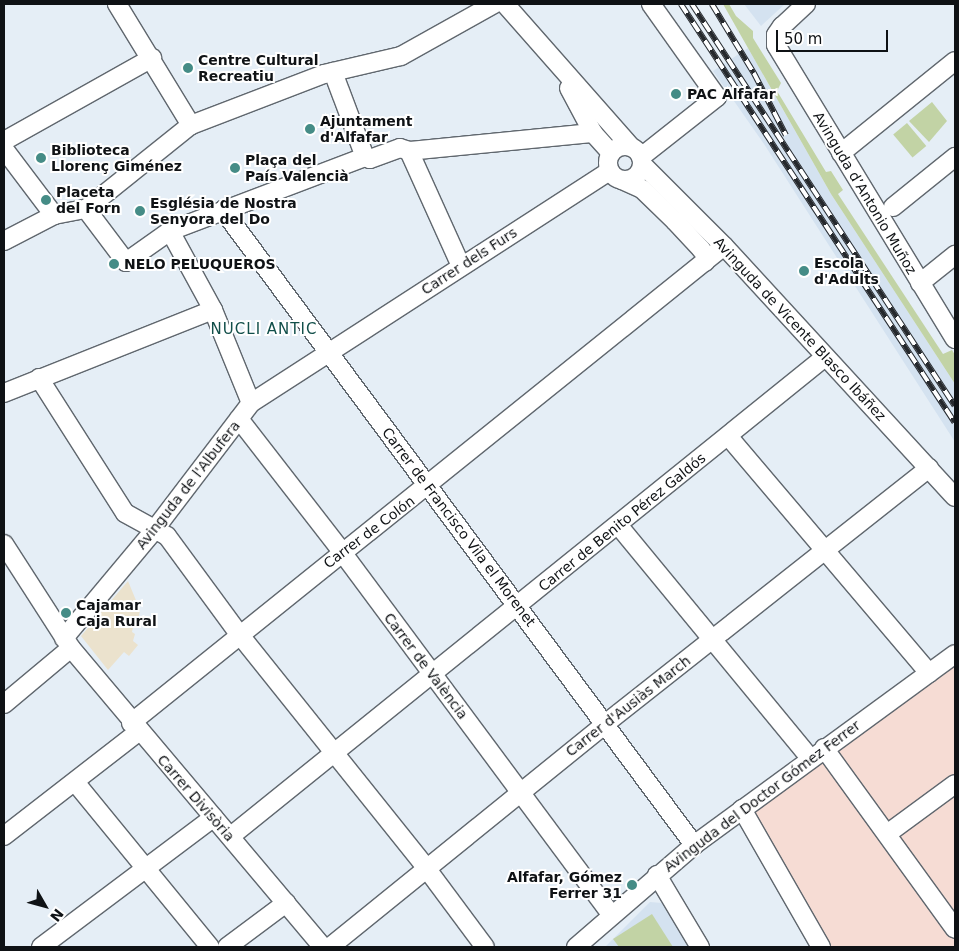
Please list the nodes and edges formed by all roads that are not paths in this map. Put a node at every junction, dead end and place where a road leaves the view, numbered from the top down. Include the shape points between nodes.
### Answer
1 (117, 4) edge
2 (494, 4) edge
3 (506, 4) edge
4 (651, 4) edge
5 (806, 4) edge
6 (152, 58) junction
7 (955, 61) edge
8 (557, 65) junction
9 (332, 72) junction
10 (191, 125) junction
11 (593, 133) junction
12 (4, 141) edge
13 (4, 149) edge
14 (409, 151) junction
15 (611, 153) junction
16 (841, 153) junction
17 (638, 156) junction
18 (365, 157) junction
19 (955, 157) edge
20 (616, 175) junction
21 (893, 207) dead end
22 (86, 209) junction
23 (223, 210) junction
24 (54, 214) junction
25 (170, 231) junction
26 (4, 240) edge
27 (724, 246) junction
28 (955, 255) edge
29 (705, 262) junction
30 (461, 266) junction
31 (920, 283) junction
32 (213, 310) junction
33 (955, 339) edge
34 (329, 353) junction
35 (825, 357) junction
36 (40, 378) junction
37 (4, 394) edge
38 (251, 403) junction
39 (239, 419) junction
40 (728, 436) junction
41 (929, 468) junction
42 (429, 486) junction
43 (955, 497) edge
44 (618, 525) junction
45 (155, 529) junction
46 (4, 544) edge
47 (824, 551) junction
48 (342, 552) junction
49 (517, 605) junction
50 (239, 634) junction
51 (714, 639) junction
52 (67, 643) junction
53 (955, 654) edge
54 (929, 673) junction
55 (430, 674) junction
56 (4, 704) edge
57 (605, 724) junction
58 (135, 727) junction
59 (334, 751) junction
60 (817, 753) junction
61 (76, 782) junction
62 (955, 784) edge
63 (521, 791) junction
64 (742, 809) junction
65 (214, 816) junction
66 (887, 834) junction
67 (4, 836) edge
68 (231, 836) junction
69 (694, 845) junction
70 (146, 868) junction
71 (427, 869) junction
72 (657, 875) junction
73 (286, 903) junction
74 (610, 914) junction
75 (955, 929) edge
76 (41, 947) edge
77 (210, 947) edge
78 (227, 947) edge
79 (323, 947) edge
80 (330, 947) edge
81 (486, 947) edge
82 (576, 947) edge
83 (700, 947) edge
84 (821, 947) edge

1 - 6 street
2 - 9 street via 401,56
3 - 8 street
4 - 17 street via 716,97
5 - 16 street, Avinguda d’Antonio Muñoz via 782,26 776,35 776,45
6 - 10 street
6 - 12 street
7 - 16 street
8 - 11 street
8 - 17 street, Avinguda de Vicente Blasco Ibáñez
9 - 10 street
9 - 18 street
10 - 22 street
11 - 14 street
11 - 15 street
13 - 24 street
14 - 18 street via 400,148 370,159
14 - 30 street
15 - 17 street via 620,146
15 - 20 street via 608,161
16 - 31 street, Avinguda d’Antonio Muñoz
17 - 20 street via 637,174
17 - 27 street, Avinguda de Vicente Blasco Ibáñez
18 - 23 street
19 - 21 street
20 - 29 street, Avinguda de Vicente Blasco Ibáñez via 642,189 675,221 701,249 706,256
20 - 30 street, Carrer dels Furs
22 - 24 street
22 - 25 street via 126,262
23 - 25 street
23 - 34 street, Carrer de Francisco Vila el Morenet
24 - 26 street
25 - 32 street
27 - 29 street, Carrer de Colón
27 - 35 street, Avinguda de Vicente Blasco Ibáñez
28 - 31 street
29 - 42 street, Carrer de Colón
30 - 34 street, Carrer dels Furs
31 - 33 street, Avinguda d’Antonio Muñoz
32 - 36 street
32 - 38 street
34 - 38 street, Avinguda de l'Albufera
34 - 42 street, Carrer de Francisco Vila el Morenet
35 - 40 street, Carrer de Benito Pérez Galdós
35 - 41 street, Avinguda de Vicente Blasco Ibáñez
36 - 37 street
36 - 45 street via 125,513
38 - 39 street, Avinguda de l'Albufera
39 - 45 street, Avinguda de l'Albufera
39 - 48 street, Carrer de València
40 - 44 street, Carrer de Benito Pérez Galdós
40 - 47 street
41 - 43 street, Avinguda de Vicente Blasco Ibáñez
41 - 47 street, Carrer d'Ausiàs March
42 - 48 street, Carrer de Colón
42 - 49 street, Carrer de Francisco Vila el Morenet
44 - 49 street, Carrer de Benito Pérez Galdós
44 - 51 street
45 - 50 street via 167,536
45 - 52 street, Avinguda de l'Albufera
46 - 52 street, Carrer Divisòria
47 - 51 street, Carrer d'Ausiàs March
47 - 54 street
48 - 50 street, Carrer de Colón
48 - 55 street, Carrer de València
49 - 55 street, Carrer de Benito Pérez Galdós
49 - 57 street, Carrer de Francisco Vila el Morenet
50 - 58 street, Carrer de Colón
50 - 59 street
51 - 57 street, Carrer d'Ausiàs March
51 - 60 street
52 - 56 street, Avinguda de l'Albufera
52 - 58 street, Carrer Divisòria
53 - 54 street, Avinguda del Doctor Gómez Ferrer
54 - 60 street, Avinguda del Doctor Gómez Ferrer
55 - 59 street, Carrer de Benito Pérez Galdós
55 - 63 street, Carrer de València
57 - 63 street, Carrer d'Ausiàs March
57 - 69 street, Carrer de Francisco Vila el Morenet
58 - 61 street, Carrer de Colón
58 - 65 street, Carrer Divisòria
59 - 68 street, Carrer de Benito Pérez Galdós
59 - 71 street
60 - 64 street, Avinguda del Doctor Gómez Ferrer
60 - 66 street
61 - 67 street, Carrer de Colón
61 - 70 street
62 - 66 street
63 - 71 street, Carrer d'Ausiàs March
63 - 74 street, Carrer de València
64 - 69 street, Avinguda del Doctor Gómez Ferrer
64 - 84 street
65 - 68 street, Carrer Divisòria
65 - 70 street
66 - 75 street
68 - 73 street, Carrer Divisòria
69 - 72 street, Avinguda del Doctor Gómez Ferrer
70 - 76 street
70 - 77 street
71 - 80 street, Carrer d'Ausiàs March
71 - 81 street
72 - 74 street, Avinguda del Doctor Gómez Ferrer
72 - 83 street
73 - 78 street
73 - 79 street, Carrer Divisòria
74 - 82 street, Avinguda del Doctor Gómez Ferrer

